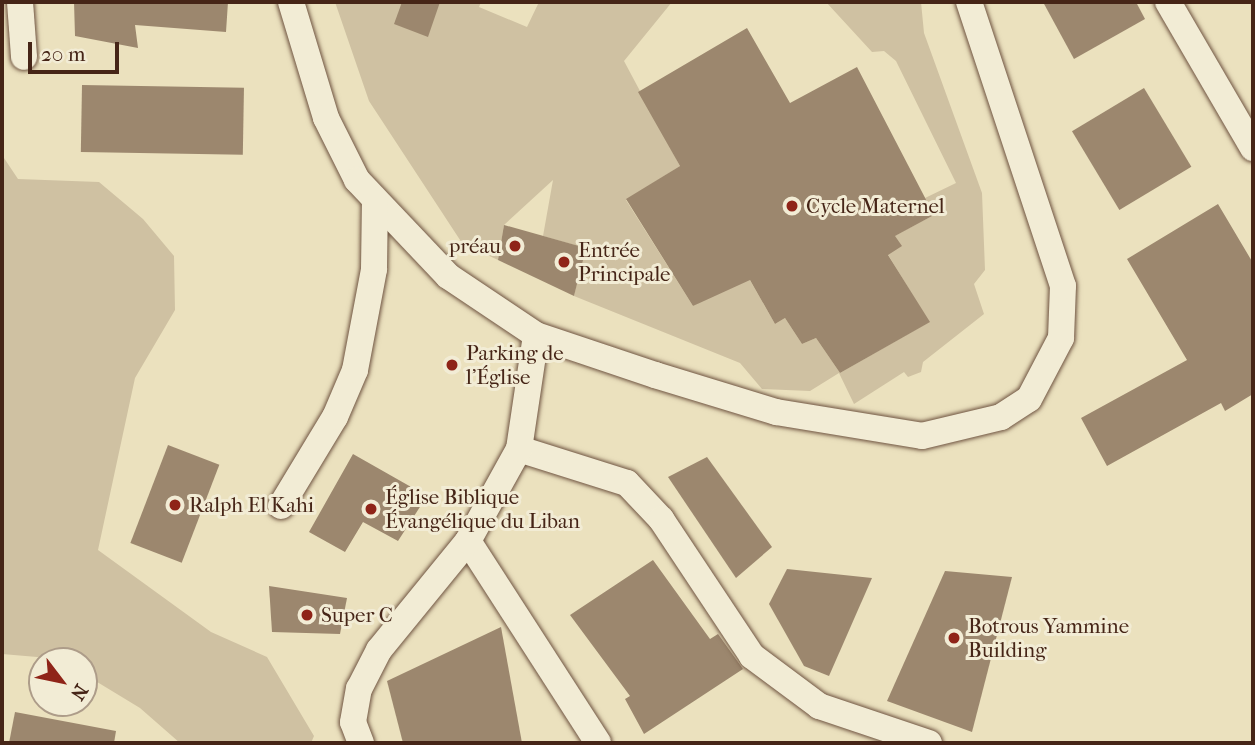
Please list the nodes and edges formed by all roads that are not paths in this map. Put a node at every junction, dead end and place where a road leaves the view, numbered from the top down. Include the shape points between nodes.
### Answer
1 (20, 2) edge
2 (291, 2) edge
3 (969, 2) edge
4 (1168, 2) edge
5 (24, 57) dead end
6 (1253, 148) edge
7 (375, 201) junction
8 (536, 335) junction
9 (519, 449) junction
10 (281, 506) dead end
11 (468, 541) junction
12 (361, 743) edge
13 (598, 743) edge
14 (929, 743) edge

1 - 5 street
2 - 7 street via 326,118 357,180
3 - 8 street via 1063,286 1061,338 1029,399 1001,417 922,436 776,412
4 - 6 street
7 - 8 street via 448,276
7 - 10 street via 374,269 355,370 335,418
8 - 9 street
9 - 11 street
9 - 14 street via 628,483 661,519 752,656 819,706
11 - 12 street via 379,650 359,689 353,722
11 - 13 street

